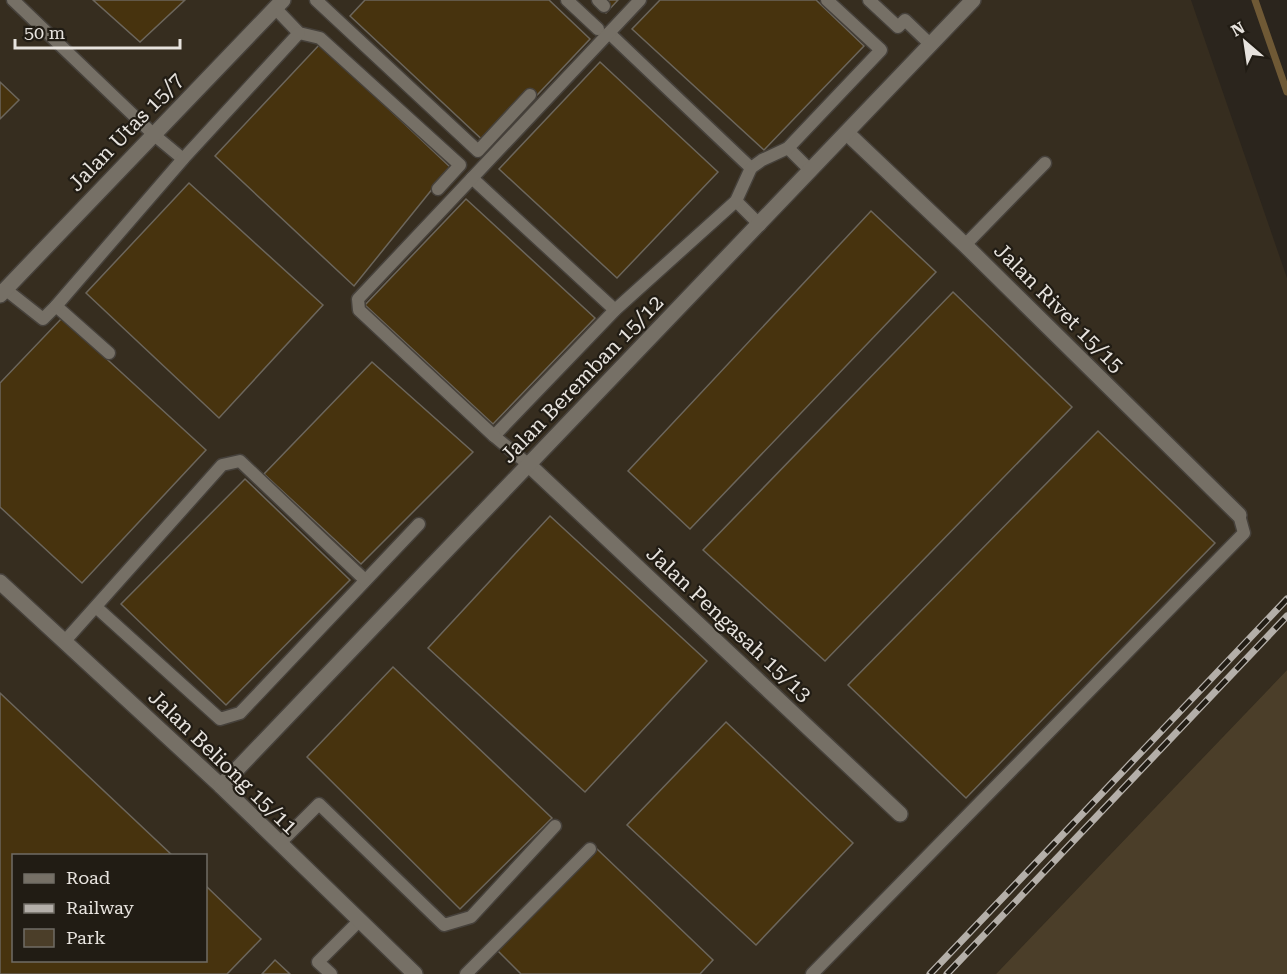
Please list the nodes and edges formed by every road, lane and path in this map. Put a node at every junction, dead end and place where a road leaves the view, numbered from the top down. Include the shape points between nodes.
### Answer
1 (14, 0) edge
2 (316, 0) edge
3 (567, 0) edge
4 (640, 0) edge
5 (827, 0) edge
6 (869, 0) edge
7 (974, 0) edge
8 (279, 4) edge
9 (603, 31) junction
10 (299, 33) junction
11 (931, 45) junction
12 (530, 95) dead end
13 (848, 133) junction
14 (153, 134) junction
15 (788, 148) junction
16 (183, 159) junction
17 (1045, 163) dead end
18 (751, 168) junction
19 (811, 171) junction
20 (472, 178) junction
21 (438, 189) dead end
22 (736, 201) junction
23 (760, 225) junction
24 (965, 245) junction
25 (3, 292) edge
26 (56, 306) junction
27 (615, 310) junction
28 (109, 353) dead end
29 (494, 436) junction
30 (529, 465) junction
31 (1239, 515) joint
32 (419, 524) dead end
33 (365, 580) junction
34 (0, 582) edge
35 (96, 607) junction
36 (64, 642) junction
37 (220, 786) junction
38 (900, 814) dead end
39 (555, 826) dead end
40 (279, 844) junction
41 (590, 849) dead end
42 (359, 921) junction
43 (470, 973) edge
44 (331, 974) edge
45 (415, 974) edge
46 (812, 974) edge

1 - 14 lane
2 - 12 lane via 478,151
3 - 9 lane
4 - 9 lane
5 - 15 lane via 881,50
6 - 11 lane via 898,27 905,20
7 - 11 street, Jalan Beremban 15/12
8 - 10 lane
8 - 14 street, Jalan Utas 15/7
9 - 18 lane
9 - 20 lane
10 - 16 lane
10 - 21 lane via 320,38 460,165
11 - 13 street, Jalan Beremban 15/12
13 - 19 street, Jalan Beremban 15/12
13 - 24 street, Jalan Rivet 15/15
14 - 16 lane
14 - 25 street, Jalan Utas 15/7
15 - 18 lane
15 - 19 lane
16 - 26 lane
17 - 24 lane
18 - 22 lane
19 - 23 street, Jalan Beremban 15/12
20 - 27 lane
20 - 29 lane via 358,299 359,310
22 - 23 lane
22 - 27 lane
23 - 30 street, Jalan Beremban 15/12
24 - 31 street, Jalan Rivet 15/15
25 - 26 lane via 44,319
26 - 28 lane
27 - 29 lane
29 - 30 lane
30 - 37 street, Jalan Beremban 15/12
30 - 38 street, Jalan Pengasah 15/13
31 - 46 lane via 1244,533
32 - 33 lane
33 - 35 lane via 240,713 220,719
33 - 35 lane via 240,461 222,465
34 - 36 street, Jalan Beliong 15/11
35 - 36 lane
36 - 37 street, Jalan Beliong 15/11
37 - 40 street, Jalan Beliong 15/11
39 - 40 lane via 471,917 444,925 319,804
40 - 42 street, Jalan Beliong 15/11
41 - 43 lane
42 - 44 lane via 318,962
42 - 45 street, Jalan Beliong 15/11

